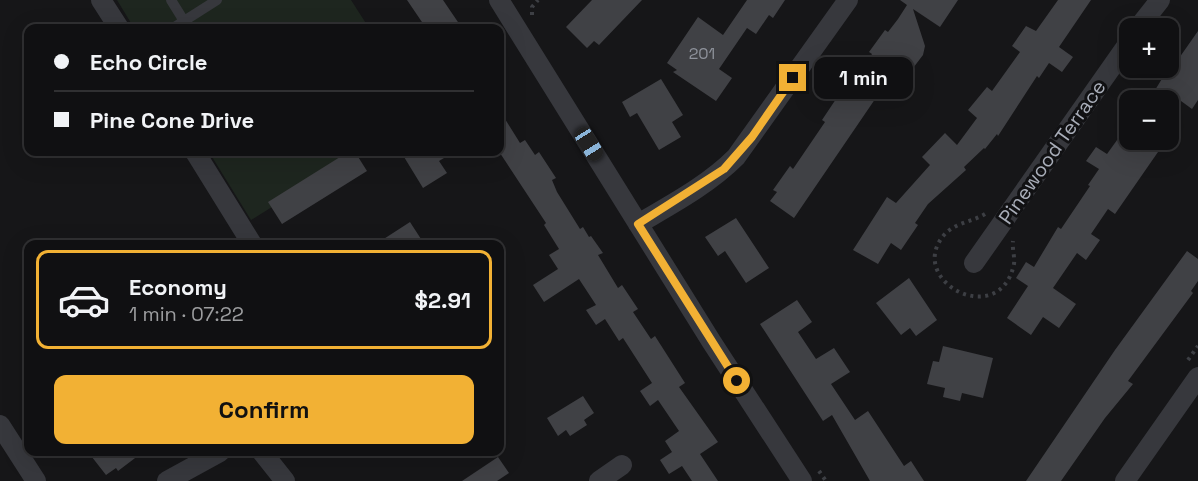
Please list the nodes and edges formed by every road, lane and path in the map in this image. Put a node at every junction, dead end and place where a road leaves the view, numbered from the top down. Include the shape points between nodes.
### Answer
1 (101, 0) edge
2 (171, 0) edge
3 (217, 0) edge
4 (848, 0) edge
5 (1160, 0) edge
6 (503, 1) edge
7 (1146, 18) edge
8 (184, 21) junction
9 (116, 24) edge
10 (179, 24) edge
11 (1119, 57) edge
12 (197, 156) edge
13 (638, 224) junction
14 (250, 240) edge
15 (974, 262) dead end
16 (1198, 378) edge
17 (0, 425) edge
18 (213, 456) edge
19 (265, 456) edge
20 (622, 465) dead end
21 (36, 481) edge
22 (167, 481) edge
23 (285, 481) edge
24 (599, 481) edge
25 (802, 481) edge
26 (1125, 481) edge

1 - 9 street
2 - 8 lane
3 - 8 lane
4 - 13 street via 736,157 724,169
5 - 7 street
6 - 13 street
8 - 10 lane
11 - 15 street, Pinewood Terrace
12 - 14 street
13 - 25 street
16 - 26 street
17 - 21 street
18 - 22 street
19 - 23 street
20 - 24 street

